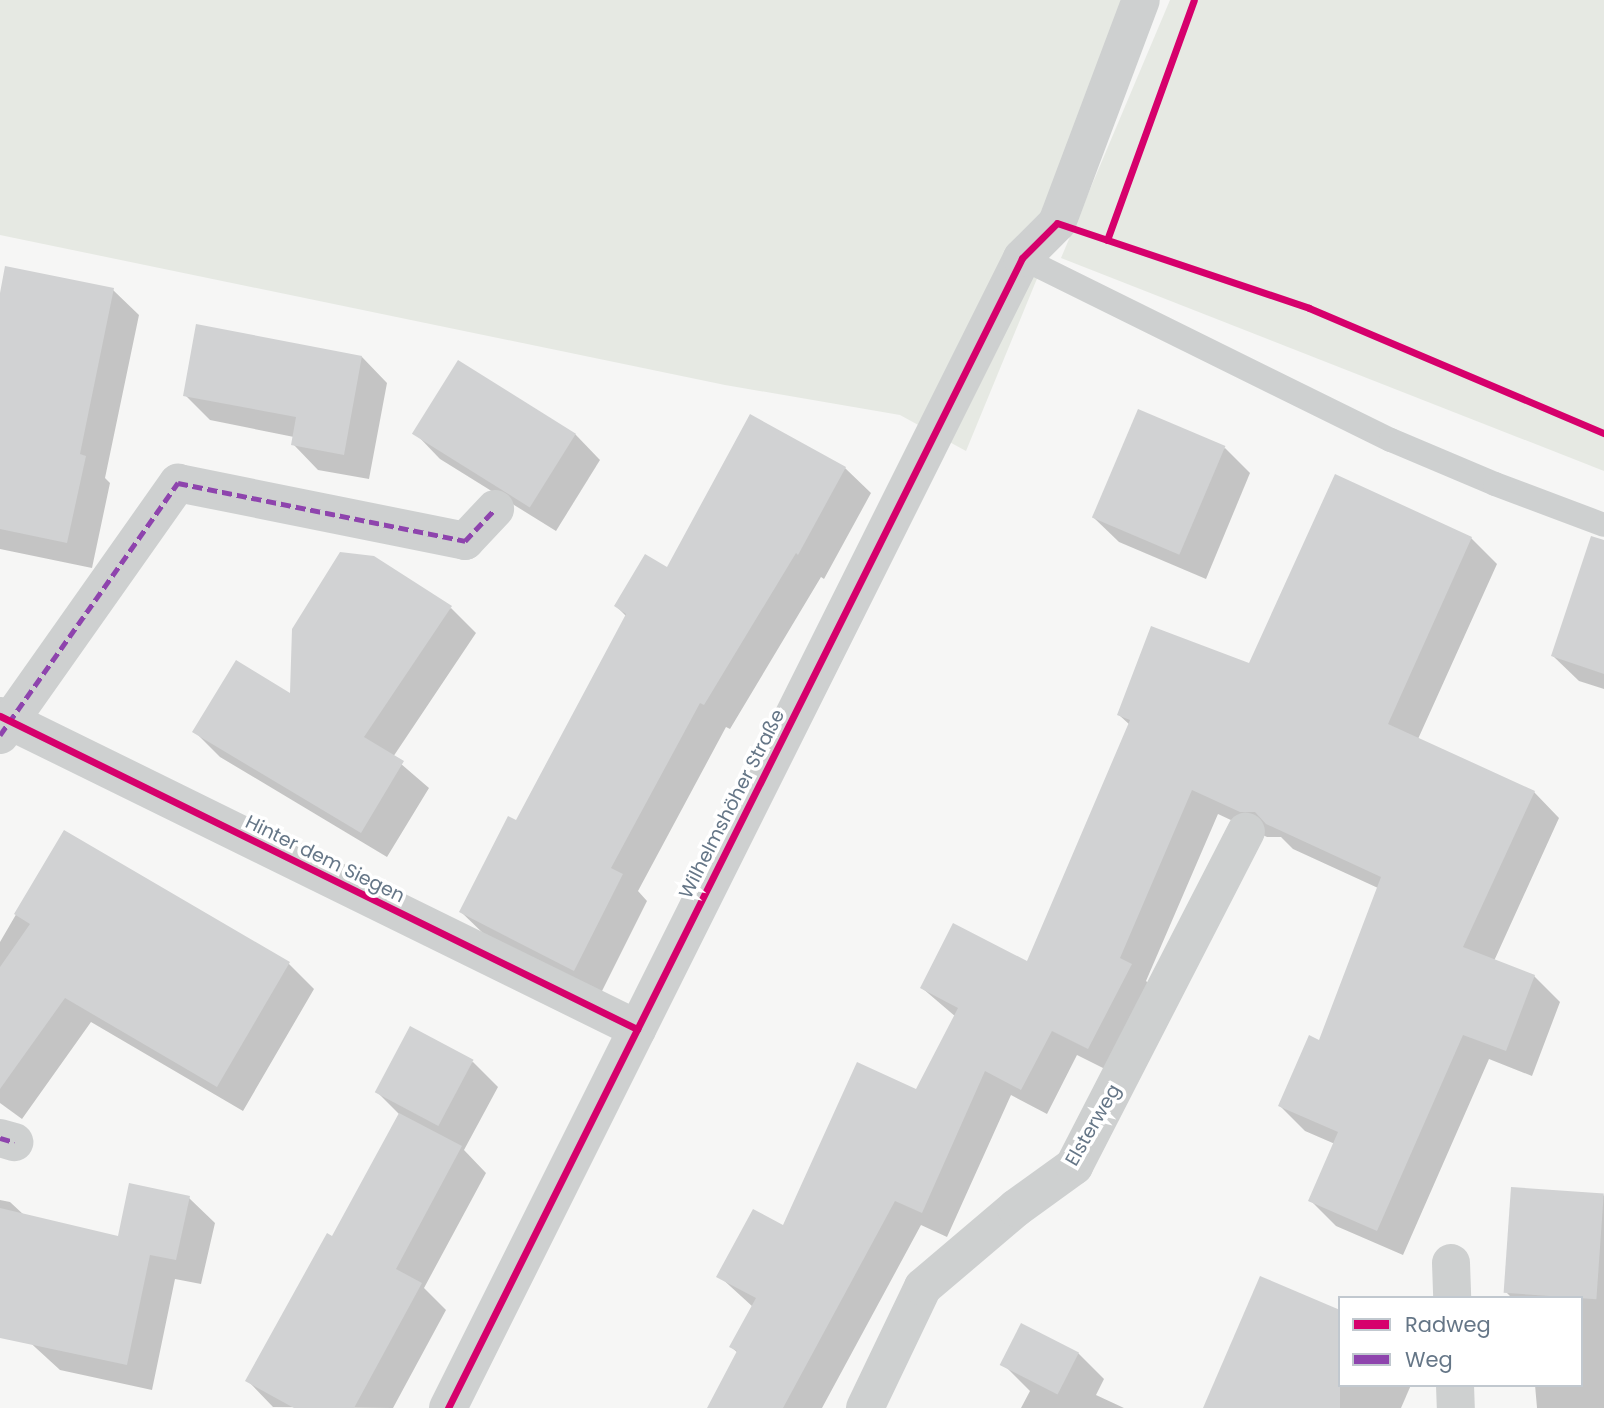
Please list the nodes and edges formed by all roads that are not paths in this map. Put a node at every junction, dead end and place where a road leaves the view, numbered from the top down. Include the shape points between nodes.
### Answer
1 (1141, 0) edge
2 (1022, 258) junction
3 (495, 509) dead end
4 (1604, 525) edge
5 (3, 724) edge
6 (1246, 832) dead end
7 (636, 1029) junction
8 (1455, 1387) edge
9 (448, 1408) edge
10 (865, 1408) edge
11 (1456, 1408) edge

1 - 2 street, Wilhelmshöher Straße via 1057,223
2 - 4 lane via 1391,440
2 - 7 street, Wilhelmshöher Straße
3 - 5 street, Hinter dem Siegen via 465,541 178,483
5 - 7 street, Hinter dem Siegen
6 - 10 street, Elsterweg via 1074,1166 923,1287
7 - 9 street, Wilhelmshöher Straße
8 - 11 street

